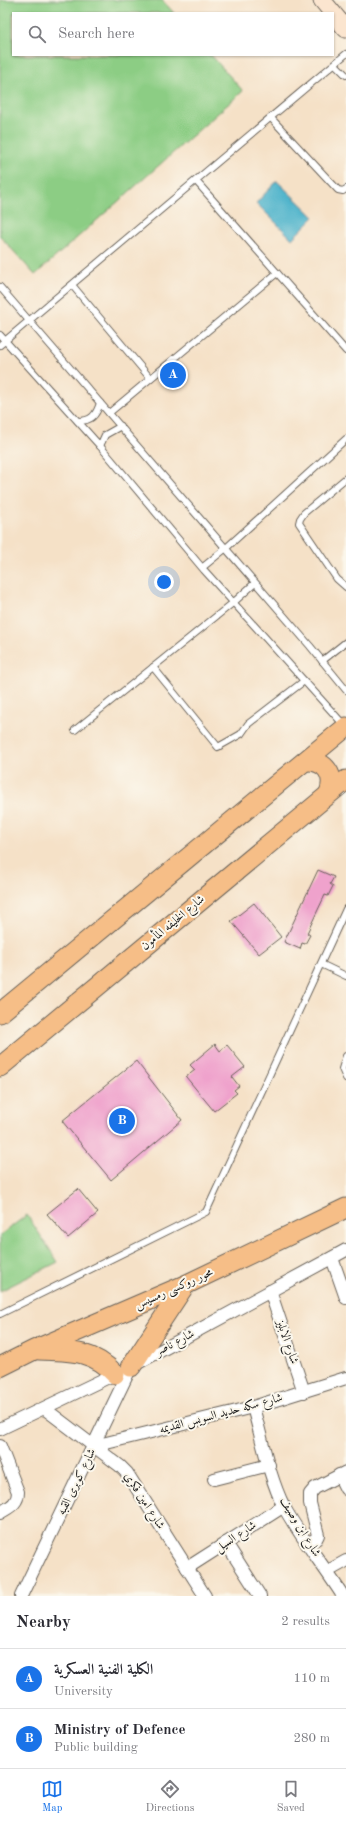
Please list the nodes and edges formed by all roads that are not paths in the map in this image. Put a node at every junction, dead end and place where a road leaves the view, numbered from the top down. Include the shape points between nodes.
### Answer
1 (322, 0) edge
2 (332, 12) edge
3 (334, 14) edge
4 (346, 29) edge
5 (346, 54) edge
6 (335, 64) junction
7 (346, 75) edge
8 (271, 118) junction
9 (196, 181) junction
10 (346, 189) edge
11 (277, 273) junction
12 (72, 285) junction
13 (0, 287) edge
14 (29, 321) junction
15 (0, 335) edge
16 (2, 343) edge
17 (346, 351) edge
18 (150, 378) junction
19 (100, 403) junction
20 (109, 413) junction
21 (78, 421) junction
22 (121, 426) junction
23 (346, 439) edge
24 (100, 446) junction
25 (346, 478) edge
26 (226, 549) junction
27 (203, 567) junction
28 (255, 583) junction
29 (346, 587) edge
30 (234, 602) junction
31 (346, 642) edge
32 (322, 661) junction
33 (153, 667) junction
34 (304, 681) junction
35 (346, 690) edge
36 (346, 727) edge
37 (75, 730) dead end
38 (306, 760) junction
39 (346, 780) edge
40 (330, 793) junction
41 (346, 909) edge
42 (321, 964) junction
43 (346, 976) edge
44 (0, 1013) edge
45 (346, 1056) edge
46 (0, 1067) edge
47 (346, 1078) edge
48 (346, 1208) edge
49 (346, 1250) edge
50 (332, 1258) junction
51 (184, 1286) junction
52 (270, 1291) junction
53 (346, 1298) edge
54 (0, 1314) edge
55 (34, 1350) junction
56 (0, 1367) edge
57 (123, 1370) junction
58 (346, 1378) edge
59 (304, 1392) junction
60 (253, 1408) junction
61 (44, 1409) junction
62 (0, 1429) edge
63 (0, 1446) edge
64 (94, 1446) junction
65 (269, 1465) junction
66 (342, 1473) edge
67 (214, 1478) dead end
68 (346, 1489) edge
69 (284, 1506) junction
70 (0, 1513) edge
71 (226, 1543) junction
72 (307, 1544) junction
73 (346, 1561) edge
74 (187, 1568) junction
75 (328, 1571) junction
76 (21, 1596) edge
77 (205, 1596) edge
78 (260, 1596) edge
79 (343, 1596) edge

1 - 2 street
3 - 4 street
5 - 6 lane
6 - 7 lane
6 - 8 lane
8 - 9 lane
8 - 10 lane via 338,190
9 - 11 lane
9 - 12 lane
11 - 17 lane
11 - 18 lane
12 - 14 lane
12 - 18 lane
13 - 14 lane
14 - 16 lane
14 - 19 lane
15 - 16 lane
16 - 21 lane
18 - 20 lane
19 - 20 lane
19 - 21 lane via 94,417
20 - 22 lane
21 - 24 lane
22 - 24 lane via 105,435
22 - 26 lane
23 - 26 lane
24 - 27 lane
25 - 29 lane via 304,513 300,523 337,579
26 - 27 lane
26 - 28 lane
27 - 30 lane
28 - 30 lane
28 - 32 lane
30 - 33 lane
30 - 34 lane
31 - 32 lane
32 - 35 lane
33 - 34 lane via 218,747 241,734 248,724
33 - 37 lane
34 - 36 lane
36 - 38 main road
38 - 40 main road via 317,761 326,767 331,777
38 - 44 main road
39 - 40 main road, شارع الخليفه المأمون
40 - 46 main road, شارع الخليفه المأمون
41 - 42 lane
42 - 43 lane
42 - 54 lane via 206,1212
45 - 47 lane via 342,1069
48 - 51 main road, محور روكسى رمسيس
49 - 50 street, شارع ناصر
50 - 52 street, شارع ناصر
50 - 53 street
51 - 55 main road, محور روكسى رمسيس
51 - 57 main road
52 - 57 street, شارع ناصر
52 - 59 street, شارع الابليز
55 - 56 main road, محور روكسى رمسيس
55 - 57 main road via 78,1352 107,1366
57 - 61 street, شارع ناصر
57 - 64 street, شارع كوبرى القبه
58 - 59 street, شارع سكه حديد السويس القديمه
59 - 60 street, شارع سكه حديد السويس القديمه
60 - 64 street, شارع سكه حديد السويس القديمه
60 - 65 street, شارع ابن وصيف
61 - 62 street, شارع ناصر
61 - 64 street, شارع امين فكري
63 - 70 street via 18,1496 14,1504
64 - 74 street, شارع امين فكري via 127,1474
64 - 76 street, شارع كوبرى القبه
65 - 67 street
65 - 69 street, شارع ابن وصيف
66 - 68 street
66 - 72 street via 312,1491 310,1503 318,1533 316,1539
69 - 71 street, شارع السيل
69 - 72 street, شارع ابن وصيف
71 - 74 street, شارع السيل
71 - 78 street
72 - 75 street, شارع ابن وصيف
73 - 75 street
74 - 77 street, شارع امين فكري
75 - 79 street, شارع ابن وصيف

